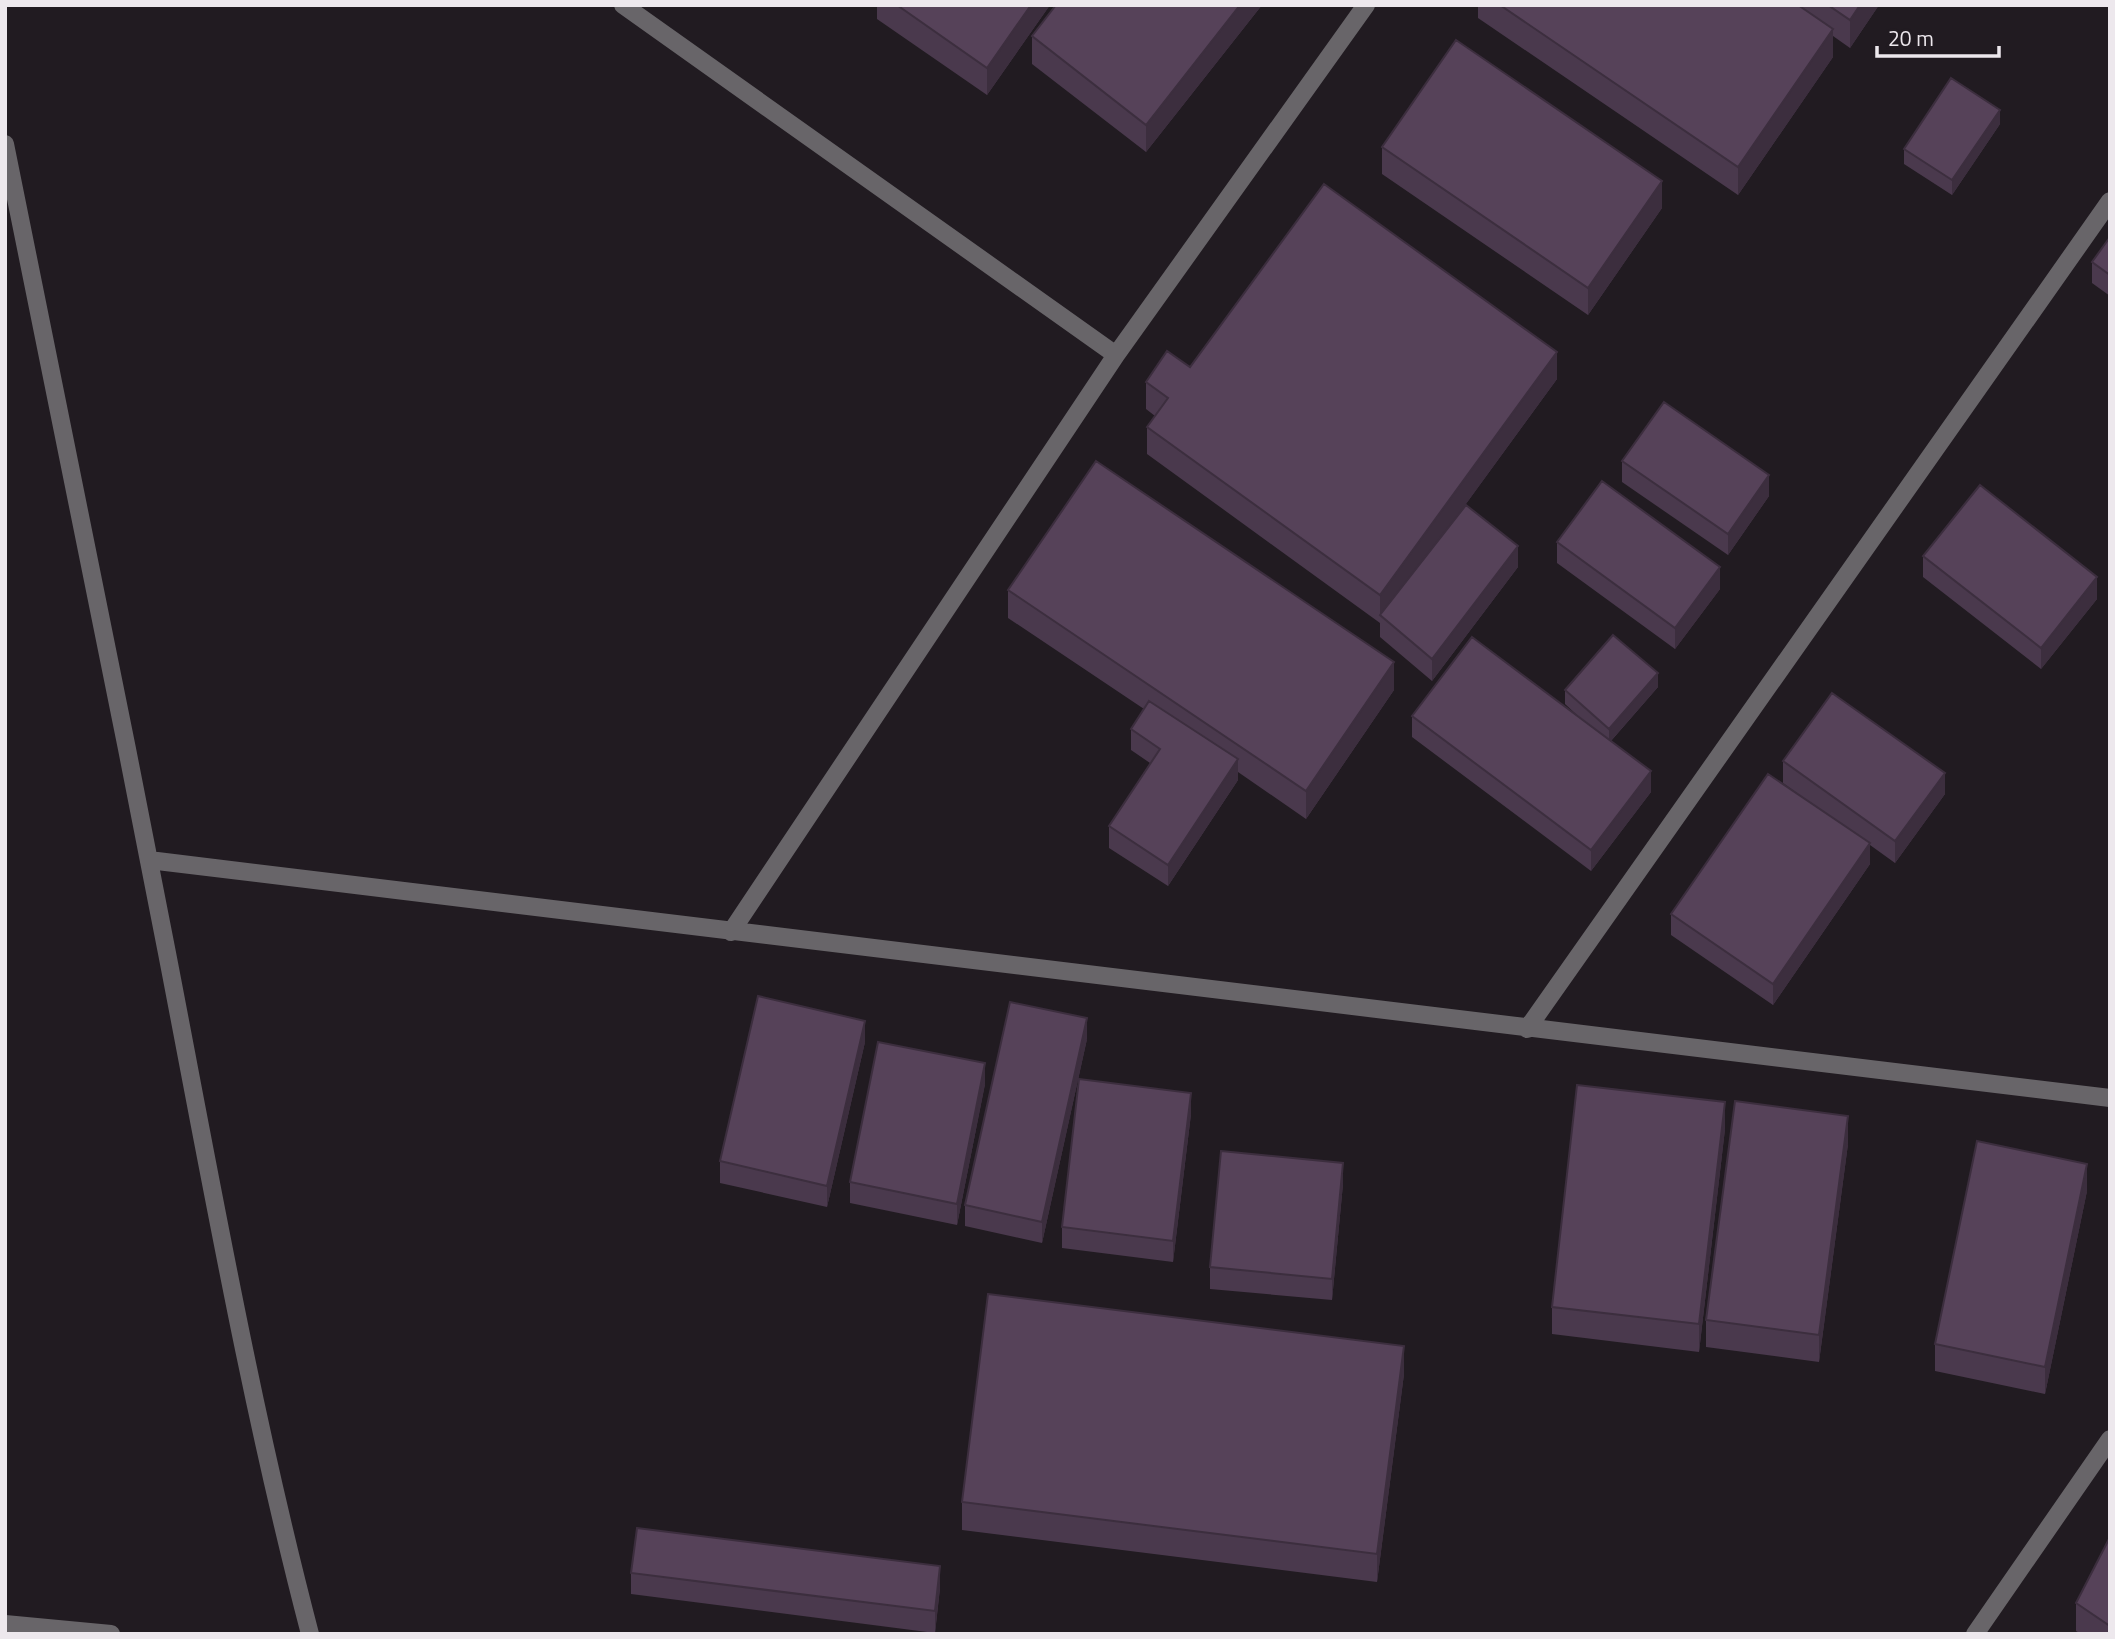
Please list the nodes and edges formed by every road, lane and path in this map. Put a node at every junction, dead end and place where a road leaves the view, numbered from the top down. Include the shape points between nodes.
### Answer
1 (623, 5) edge
2 (1366, 5) edge
3 (5, 144) edge
4 (2110, 201) edge
5 (1116, 355) junction
6 (149, 860) junction
7 (731, 932) junction
8 (1527, 1029) junction
9 (2110, 1098) edge
10 (2110, 1439) edge
11 (5, 1624) edge
12 (111, 1634) edge
13 (310, 1634) edge
14 (1975, 1634) edge

1 - 5 street
2 - 5 street
3 - 6 street
4 - 8 street
5 - 7 street
6 - 7 street
6 - 13 street via 242,1336
7 - 8 street
8 - 9 street
10 - 14 street
11 - 12 street

